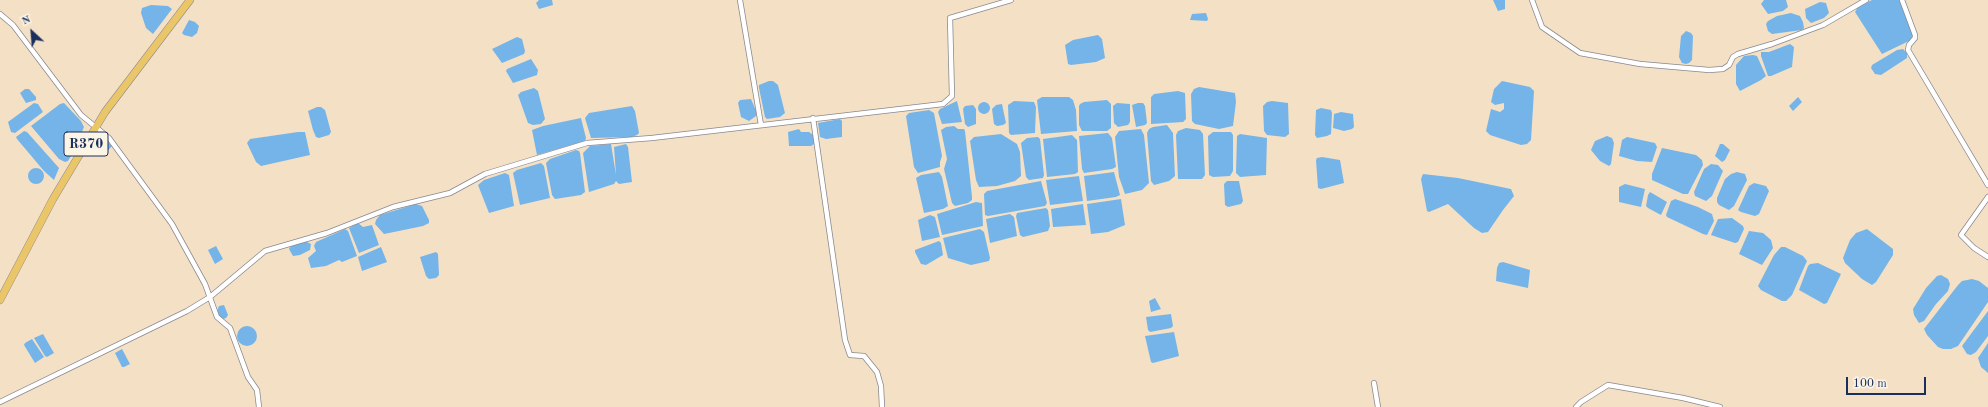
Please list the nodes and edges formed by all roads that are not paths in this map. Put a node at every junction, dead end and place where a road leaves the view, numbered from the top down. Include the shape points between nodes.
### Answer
1 (190, 0) edge
2 (740, 0) edge
3 (1012, 0) edge
4 (1532, 0) edge
5 (1866, 0) edge
6 (1902, 0) edge
7 (0, 14) edge
8 (813, 118) junction
9 (760, 125) junction
10 (96, 127) junction
11 (1988, 185) edge
12 (1988, 197) edge
13 (1988, 256) edge
14 (210, 297) junction
15 (0, 300) edge
16 (1374, 383) dead end
17 (0, 402) edge
18 (259, 407) edge
19 (882, 407) edge
20 (1378, 407) edge
21 (1576, 407) edge
22 (1720, 407) edge

1 - 10 main road, R370
2 - 9 street
3 - 8 street via 950,18 952,96 943,104
4 - 5 street via 1542,27 1580,53 1640,64 1709,70 1723,69 1738,54 1823,25
6 - 11 street via 1915,35 1908,50
7 - 10 street via 12,24 81,115
8 - 9 street
8 - 19 street via 845,340 850,355 864,356 877,372
9 - 14 street via 587,143 485,174 450,193 393,207 327,233 265,251
10 - 14 street via 109,138 172,224
10 - 15 main road, R370 via 53,199
12 - 13 street via 1961,235 1970,245
14 - 17 street via 187,311
14 - 18 street via 217,317 230,328 248,377 257,390
16 - 20 street
21 - 22 street via 1608,385

